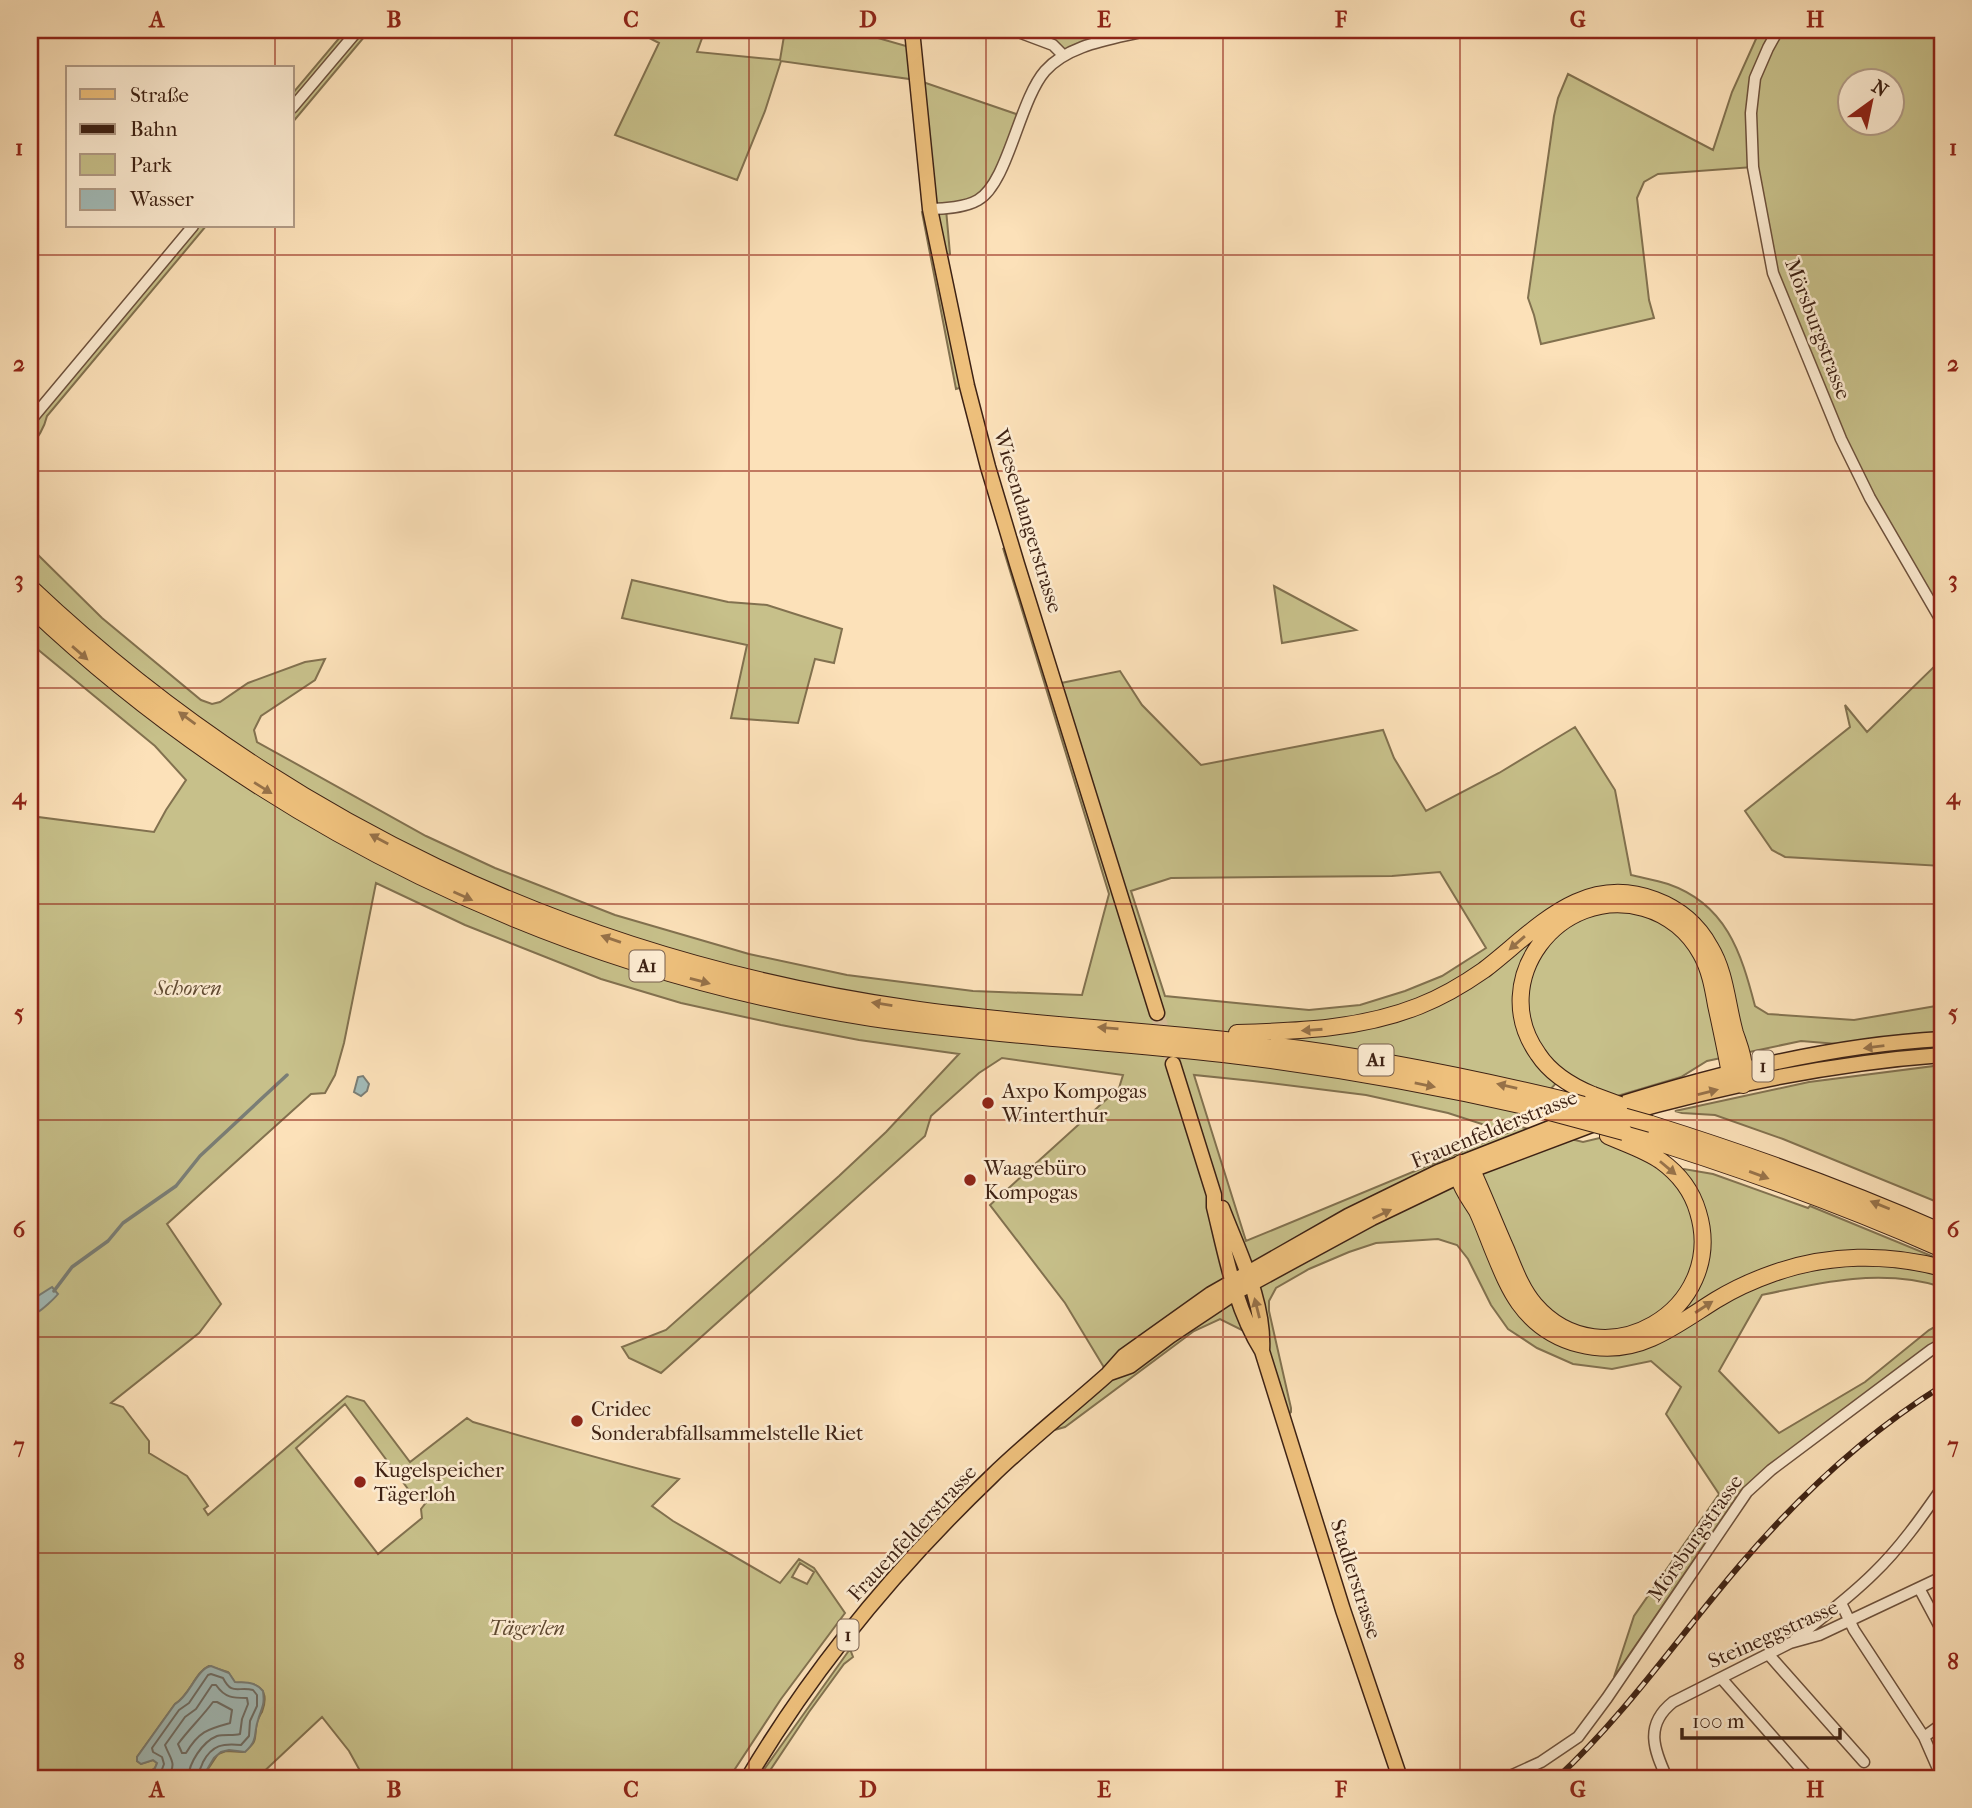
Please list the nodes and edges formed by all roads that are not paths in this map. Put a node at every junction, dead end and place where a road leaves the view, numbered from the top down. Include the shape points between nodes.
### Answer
1 (358, 30) edge
2 (912, 30) edge
3 (1013, 30) edge
4 (1149, 30) edge
5 (1778, 30) edge
6 (1063, 55) junction
7 (294, 106) edge
8 (930, 209) junction
9 (191, 228) edge
10 (30, 421) edge
11 (30, 587) edge
12 (30, 607) edge
13 (1942, 622) edge
14 (1157, 1013) tunnel mouth
15 (1176, 1034) junction
16 (1942, 1040) edge
17 (1942, 1055) edge
18 (1173, 1064) tunnel mouth
19 (1739, 1076) junction
20 (1658, 1122) junction
21 (1616, 1134) junction
22 (1464, 1170) junction
23 (1214, 1195) junction
24 (1942, 1232) edge
25 (1942, 1249) edge
26 (1942, 1268) edge
27 (1249, 1278) junction
28 (1234, 1286) junction
29 (1942, 1344) edge
30 (1262, 1351) junction
31 (1942, 1488) edge
32 (1942, 1577) edge
33 (1919, 1588) junction
34 (1841, 1603) junction
35 (1849, 1621) junction
36 (1942, 1630) edge
37 (1790, 1643) junction
38 (1769, 1655) junction
39 (1721, 1678) junction
40 (1942, 1724) edge
41 (1924, 1737) junction
42 (1864, 1762) dead end
43 (748, 1778) edge
44 (1400, 1778) edge
45 (1506, 1778) edge
46 (1667, 1778) edge
47 (1809, 1778) edge
48 (1942, 1778) edge

1 - 7 street
2 - 8 main road, Wiesendangerstrasse
3 - 6 street via 1052,45
4 - 6 street
5 - 13 street, Mörsburgstrasse via 1755,78 1751,113 1753,167 1773,272 1841,439
6 - 8 street via 1033,90 995,183 978,200
8 - 14 main road, Wiesendangerstrasse via 988,467
9 - 10 street
15 -> 11 highway, A1 via 926,1011 821,994 676,959 540,913 400,850 260,769 127,672
12 -> 21 highway, A1, bridge via 151,710 293,807 435,884 607,953 732,990 845,1013 1389,1077 1546,1111
19 -> 15 highway via 1742,1053 1720,968 1704,937 1668,905 1620,893 1591,896 1562,908 1467,981 1395,1015 1318,1030
20 -> 15 highway, A1, bridge via 1389,1062
16 -> 19 main road, Frauenfelderstrasse / 1 via 1839,1051
17 - 19 main road, Frauenfelderstrasse / 1
18 - 23 main road
19 - 20 highway, bridge via 1702,955 1679,926 1654,911 1626,905 1605,905 1570,917 1544,938 1527,968 1521,998 1525,1028 1539,1057 1556,1075 1593,1096
19 - 22 main road, Frauenfelderstrasse / 1 via 1648,1095 1588,1114
24 -> 20 highway, A1 via 1831,1185
21 -> 22 highway via 1679,1177 1695,1201 1703,1232 1700,1265 1684,1299 1661,1321 1626,1336 1601,1338 1574,1332 1535,1305
21 -> 25 highway, A1 via 1693,1153 1775,1181
22 -> 26 highway via 1476,1211 1519,1303 1549,1331 1591,1348 1646,1341 1741,1287 1802,1265 1865,1258
22 - 27 main road, Frauenfelderstrasse / 1 via 1370,1205
23 - 27 main road
23 - 28 main road
27 - 28 main road, Frauenfelderstrasse / 1
30 -> 27 main road via 1263,1333
28 - 30 main road
28 - 43 main road, Frauenfelderstrasse / 1 via 1130,1366 1108,1374 993,1475 908,1563 853,1629
29 - 45 street, Mörsburgstrasse via 1747,1492 1578,1737
30 - 44 main road, Stadlerstrasse
31 - 34 street via 1890,1556
32 - 33 street, Steineggstrasse
33 - 35 street, Steineggstrasse
33 - 36 street
34 - 35 street
34 - 37 street
35 - 37 street, Steineggstrasse
35 - 41 street
37 - 38 street, Steineggstrasse
38 - 39 street, Steineggstrasse
38 - 42 street
39 - 46 street, Steineggstrasse via 1663,1710 1654,1734 1656,1754
39 - 47 street
40 - 41 street
41 - 48 street

